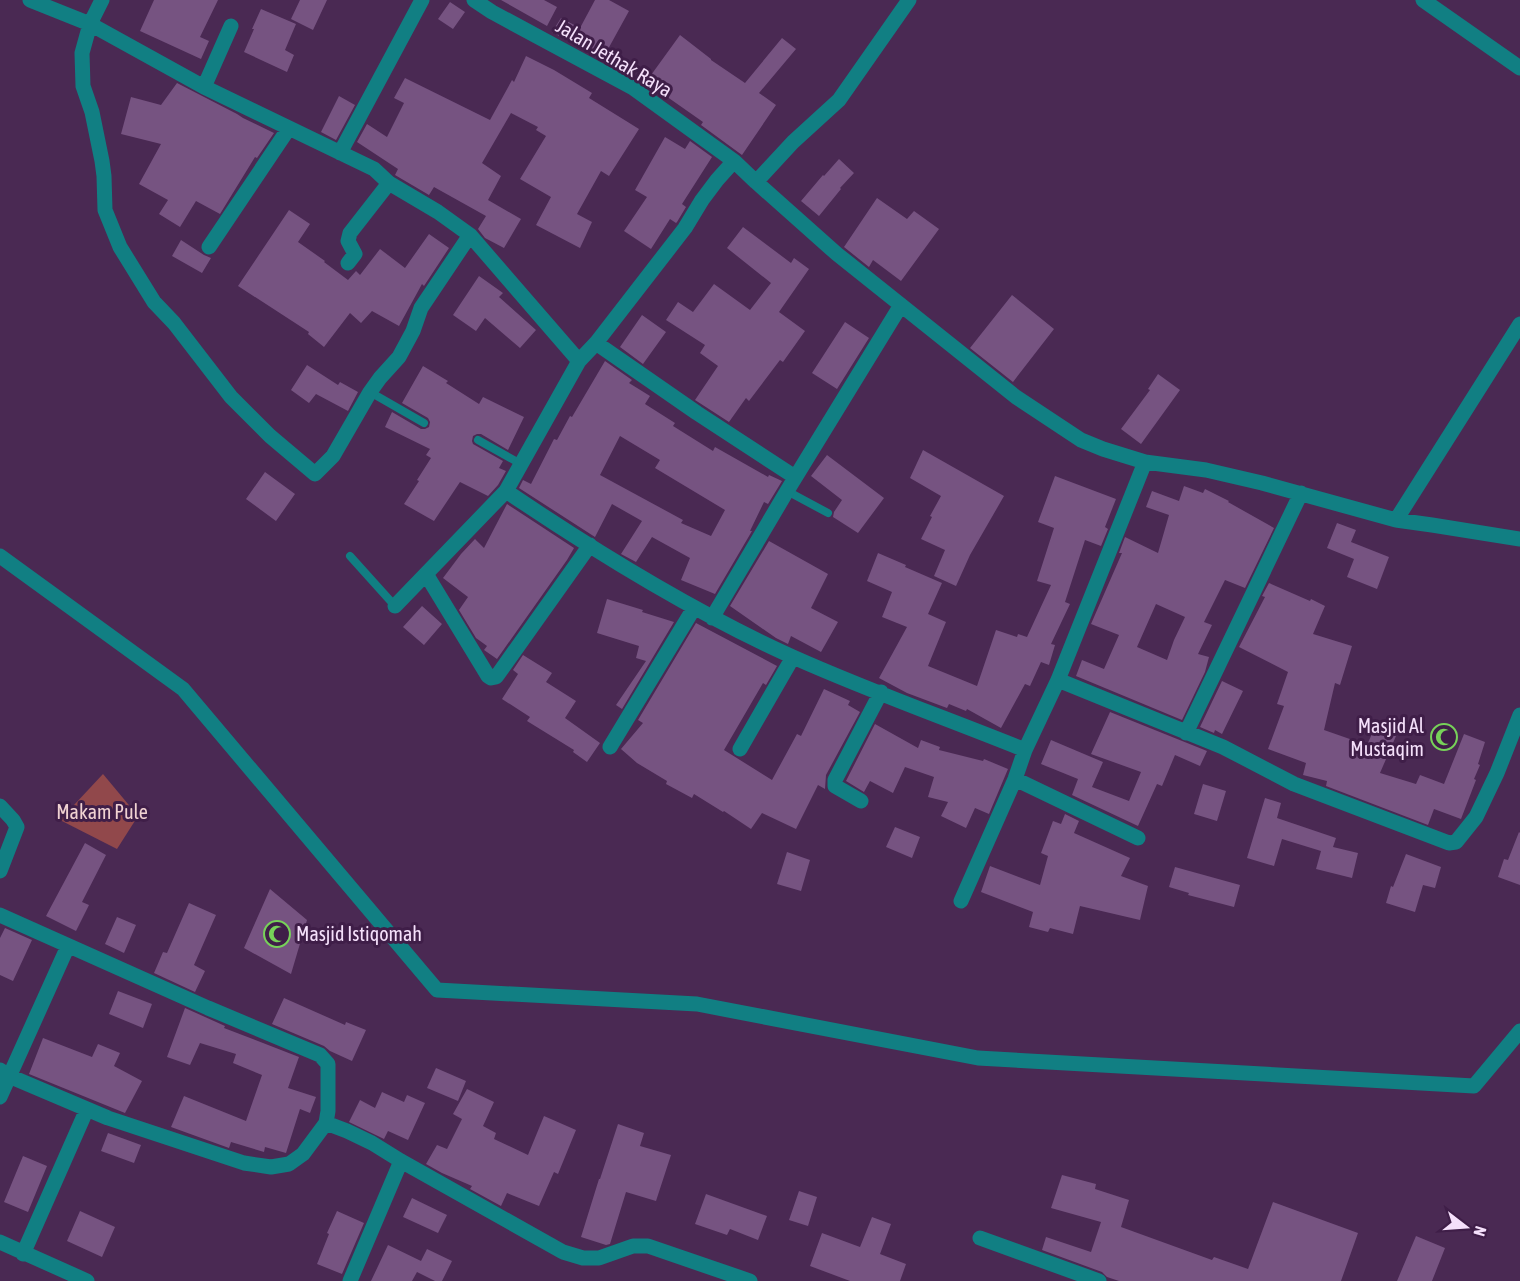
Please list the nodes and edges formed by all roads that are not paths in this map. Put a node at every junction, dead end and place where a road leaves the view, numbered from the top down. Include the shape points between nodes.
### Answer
1 (30, 0) edge
2 (102, 0) edge
3 (422, 0) edge
4 (474, 0) edge
5 (909, 0) edge
6 (1423, 0) edge
7 (496, 6) edge
8 (90, 24) junction
9 (231, 26) dead end
10 (1520, 68) edge
11 (204, 87) junction
12 (289, 128) junction
13 (340, 153) junction
14 (735, 161) junction
15 (756, 182) junction
16 (389, 183) junction
17 (470, 235) junction
18 (209, 247) dead end
19 (348, 263) dead end
20 (900, 305) junction
21 (1520, 324) edge
22 (596, 343) junction
23 (579, 361) junction
24 (370, 392) junction
25 (424, 423) dead end
26 (478, 440) dead end
27 (1145, 462) junction
28 (521, 464) junction
29 (795, 477) junction
30 (506, 491) junction
31 (787, 491) junction
32 (1301, 493) junction
33 (828, 513) dead end
34 (1396, 520) junction
35 (1520, 539) edge
36 (590, 545) junction
37 (0, 556) edge
38 (350, 556) dead end
39 (426, 574) junction
40 (395, 606) joint
41 (694, 608) junction
42 (712, 618) junction
43 (793, 657) junction
44 (1058, 680) junction
45 (881, 693) junction
46 (1520, 716) edge
47 (1186, 733) junction
48 (610, 747) dead end
49 (740, 749) dead end
50 (1025, 750) junction
51 (1015, 779) junction
52 (861, 801) dead end
53 (0, 806) edge
54 (1138, 838) dead end
55 (0, 871) edge
56 (961, 901) dead end
57 (0, 915) edge
58 (68, 945) junction
59 (1520, 1030) edge
60 (5, 1073) edge
61 (0, 1097) edge
62 (87, 1109) junction
63 (326, 1123) junction
64 (401, 1161) junction
65 (980, 1238) dead end
66 (0, 1242) edge
67 (23, 1254) junction
68 (87, 1281) edge
69 (350, 1281) edge
70 (750, 1281) edge
71 (1099, 1281) edge

1 - 8 street
2 - 8 street
3 - 13 street
4 - 7 street, Jalan Jethak Raya
5 - 15 street via 838,100
6 - 10 street
7 - 14 street, Jalan Jethak Raya via 633,88
8 - 11 street
8 - 24 street via 82,53 83,86 102,160 105,210 120,247 154,302 231,397 315,474 333,456
9 - 11 street
11 - 12 street
12 - 13 street
12 - 18 street
13 - 16 street via 374,169
14 - 15 street, Jalan Jethak Raya
14 - 22 street
15 - 20 street, Jalan Jethak Raya
16 - 17 street
16 - 19 street via 350,233 348,241 355,254
17 - 23 street
17 - 24 street via 421,308 399,357
20 - 27 street, Jalan Jethak Raya via 1016,397 1081,440
20 - 29 street
21 - 34 street
22 - 23 street
22 - 29 street
23 - 28 street
24 - 25 lane
26 - 28 lane
27 - 32 street, Jalan Jethak Raya via 1206,470
27 - 44 street
28 - 30 street
29 - 31 street
30 - 36 street
30 - 39 street
31 - 33 lane
31 - 42 street
32 - 34 street, Jalan Jethak Raya
32 - 47 street
34 - 35 street, Jalan Jethak Raya
36 - 39 street via 499,674 492,678
36 - 41 street
37 - 59 street via 183,689 437,990 697,1004 978,1058 1474,1086
38 - 40 lane
39 - 40 street
41 - 42 street
41 - 48 street
42 - 43 street
43 - 45 street
43 - 49 street
44 - 47 street
44 - 50 street
45 - 50 street
45 - 52 street via 834,780 835,786
46 - 47 street via 1476,817 1456,842 1449,843 1294,784 1223,747
50 - 51 street
51 - 54 street
51 - 56 street
53 - 55 street via 17,828
57 - 58 street
58 - 60 street
58 - 63 street via 320,1055 328,1064
60 - 61 street
60 - 62 street
62 - 63 street via 243,1163 271,1167 289,1164 303,1154
62 - 67 street
63 - 64 street
64 - 69 street
64 - 70 street via 563,1252 599,1258 633,1246 648,1246
65 - 71 street
66 - 67 street
67 - 68 street

